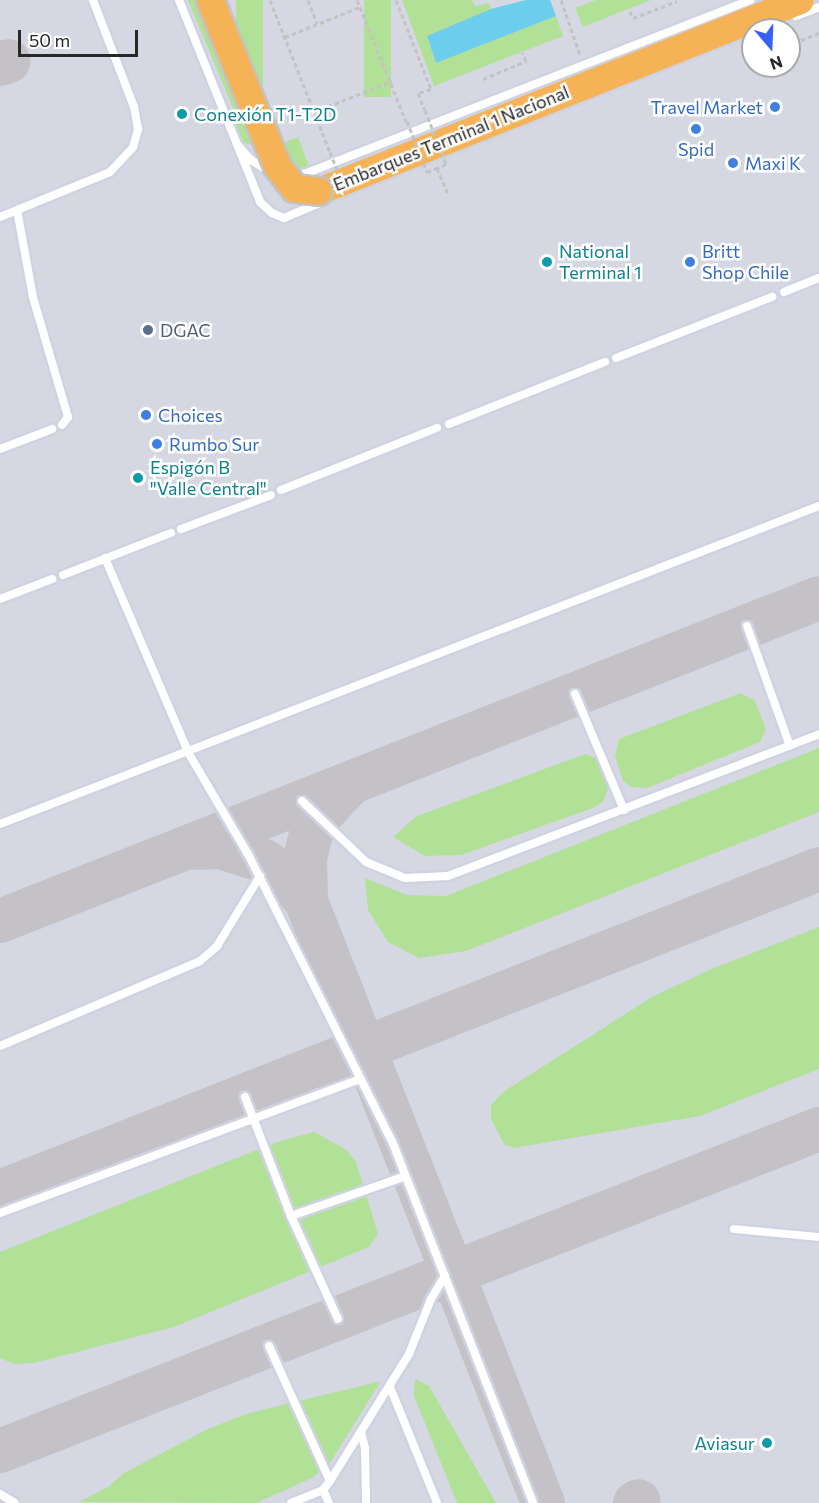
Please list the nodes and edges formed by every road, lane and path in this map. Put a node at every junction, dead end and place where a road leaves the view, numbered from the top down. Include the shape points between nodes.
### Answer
1 (93, 0) edge
2 (179, 0) edge
3 (210, 0) edge
4 (270, 0) edge
5 (308, 0) edge
6 (357, 0) edge
7 (396, 0) edge
8 (561, 0) edge
9 (751, 0) edge
10 (677, 2) dead end
11 (360, 7) junction
12 (819, 7) edge
13 (795, 9) edge
14 (630, 11) dead end
15 (318, 24) junction
16 (819, 33) edge
17 (285, 36) junction
18 (801, 40) edge
19 (522, 53) dead end
20 (584, 65) junction
21 (483, 79) dead end
22 (392, 81) junction
23 (314, 112) junction
24 (233, 139) junction
25 (432, 155) junction
26 (339, 174) dead end
27 (448, 194) dead end
28 (332, 198) dead end
29 (18, 210) junction
30 (0, 217) edge
31 (819, 278) edge
32 (784, 292) dead end
33 (772, 297) dead end
34 (616, 358) dead end
35 (605, 362) dead end
36 (449, 423) dead end
37 (62, 425) dead end
38 (437, 428) dead end
39 (52, 429) dead end
40 (0, 448) edge
41 (281, 490) dead end
42 (271, 495) dead end
43 (819, 506) edge
44 (181, 529) dead end
45 (171, 533) dead end
46 (105, 558) junction
47 (63, 575) dead end
48 (52, 579) dead end
49 (0, 599) edge
50 (747, 626) dead end
51 (575, 694) dead end
52 (819, 734) edge
53 (790, 746) junction
54 (189, 754) junction
55 (302, 801) dead end
56 (624, 810) junction
57 (0, 824) edge
58 (260, 876) junction
59 (0, 1046) edge
60 (361, 1079) junction
61 (245, 1097) dead end
62 (251, 1118) junction
63 (403, 1177) junction
64 (0, 1213) edge
65 (291, 1216) junction
66 (734, 1229) dead end
67 (819, 1236) edge
68 (445, 1276) junction
69 (338, 1318) dead end
70 (269, 1346) dead end
71 (390, 1387) junction
72 (361, 1432) junction
73 (330, 1481) junction
74 (323, 1490) junction
75 (0, 1494) edge
76 (366, 1501) dead end
77 (15, 1503) edge
78 (291, 1503) edge
79 (329, 1503) edge
80 (437, 1503) edge
81 (533, 1503) edge

1 - 29 lane via 134,107 138,129 133,147 110,172
2 - 24 lane
3 - 25 highway, Embarques Terminal 1 Nacional, bridge via 277,166 294,188 318,191
4 - 17 path
5 - 15 path
6 - 11 path
7 - 25 path, bridge via 431,88 418,93 425,110
8 - 20 path
9 - 20 lane
10 - 14 path via 633,18
11 - 15 path
11 - 22 path
12 - 13 lane
13 - 25 highway, Embarques Terminal 1 Nacional
15 - 17 path
16 - 18 path
17 - 23 path
19 - 21 path via 526,61
20 - 24 lane via 294,178 281,178 263,170
22 - 23 path
22 - 25 path, bridge via 407,121
23 - 26 path, bridge
24 - 28 lane via 260,202 272,213 284,218
25 - 27 path, bridge
29 - 30 lane
29 - 37 lane via 33,297 68,417
31 - 32 lane
33 - 34 lane
35 - 36 lane
38 - 41 lane
39 - 40 lane
42 - 44 lane
43 - 54 lane
45 - 46 lane
46 - 47 lane
46 - 54 lane
48 - 49 lane
50 - 53 lane
51 - 56 lane
52 - 53 lane
53 - 56 lane
54 - 57 lane
54 - 58 lane
55 - 56 lane via 366,862 405,878 421,879 481,867
58 - 59 lane via 217,946 200,961
58 - 60 lane
60 - 62 lane
60 - 63 lane via 392,1141
61 - 62 lane
62 - 64 lane
62 - 65 lane
63 - 65 lane
63 - 68 lane
65 - 69 lane
66 - 67 lane
68 - 71 lane
68 - 81 lane
70 - 73 lane
71 - 72 lane
71 - 80 lane
72 - 73 lane
72 - 76 lane
73 - 74 lane
74 - 78 lane
74 - 79 lane
75 - 77 lane

